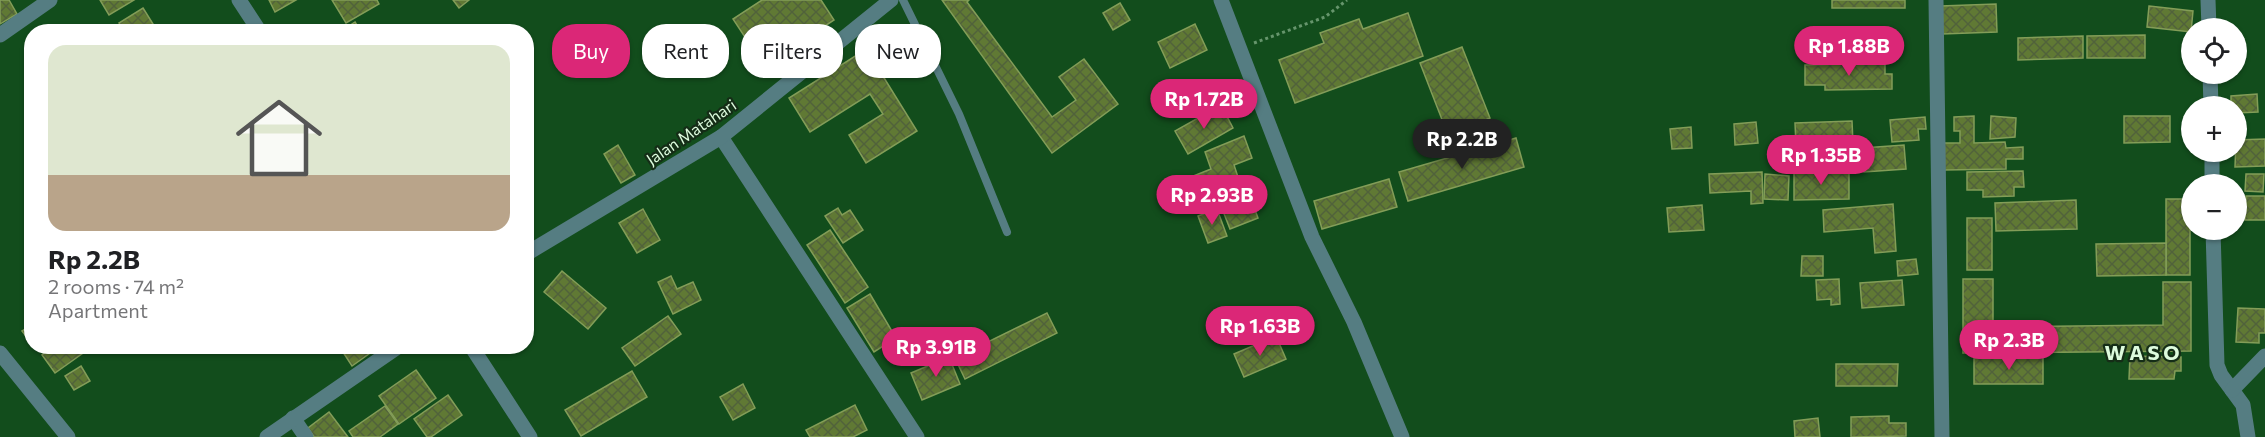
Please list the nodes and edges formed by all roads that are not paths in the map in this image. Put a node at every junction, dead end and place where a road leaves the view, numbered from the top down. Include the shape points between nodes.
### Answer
1 (50, 0) edge
2 (239, 0) edge
3 (891, 0) edge
4 (903, 0) edge
5 (1221, 0) edge
6 (1936, 0) edge
7 (2208, 0) edge
8 (2209, 18) edge
9 (255, 24) edge
10 (0, 35) edge
11 (722, 137) junction
12 (1008, 232) dead end
13 (2213, 240) edge
14 (534, 249) edge
15 (0, 353) edge
16 (387, 354) edge
17 (476, 354) edge
18 (2265, 356) edge
19 (2232, 390) junction
20 (293, 418) junction
21 (68, 437) edge
22 (267, 437) edge
23 (306, 437) edge
24 (530, 437) edge
25 (917, 437) edge
26 (1402, 437) edge
27 (1942, 437) edge
28 (2248, 437) edge

1 - 10 street
2 - 9 street
3 - 11 street, Jalan Matahari
4 - 12 lane via 959,114
5 - 26 street via 1312,237 1354,322
6 - 27 street
7 - 8 street
11 - 14 street, Jalan Matahari
11 - 25 street
13 - 19 street via 2217,365
15 - 21 street
16 - 20 street
17 - 24 street
18 - 19 street
19 - 28 street via 2243,405
20 - 22 street
20 - 23 street

